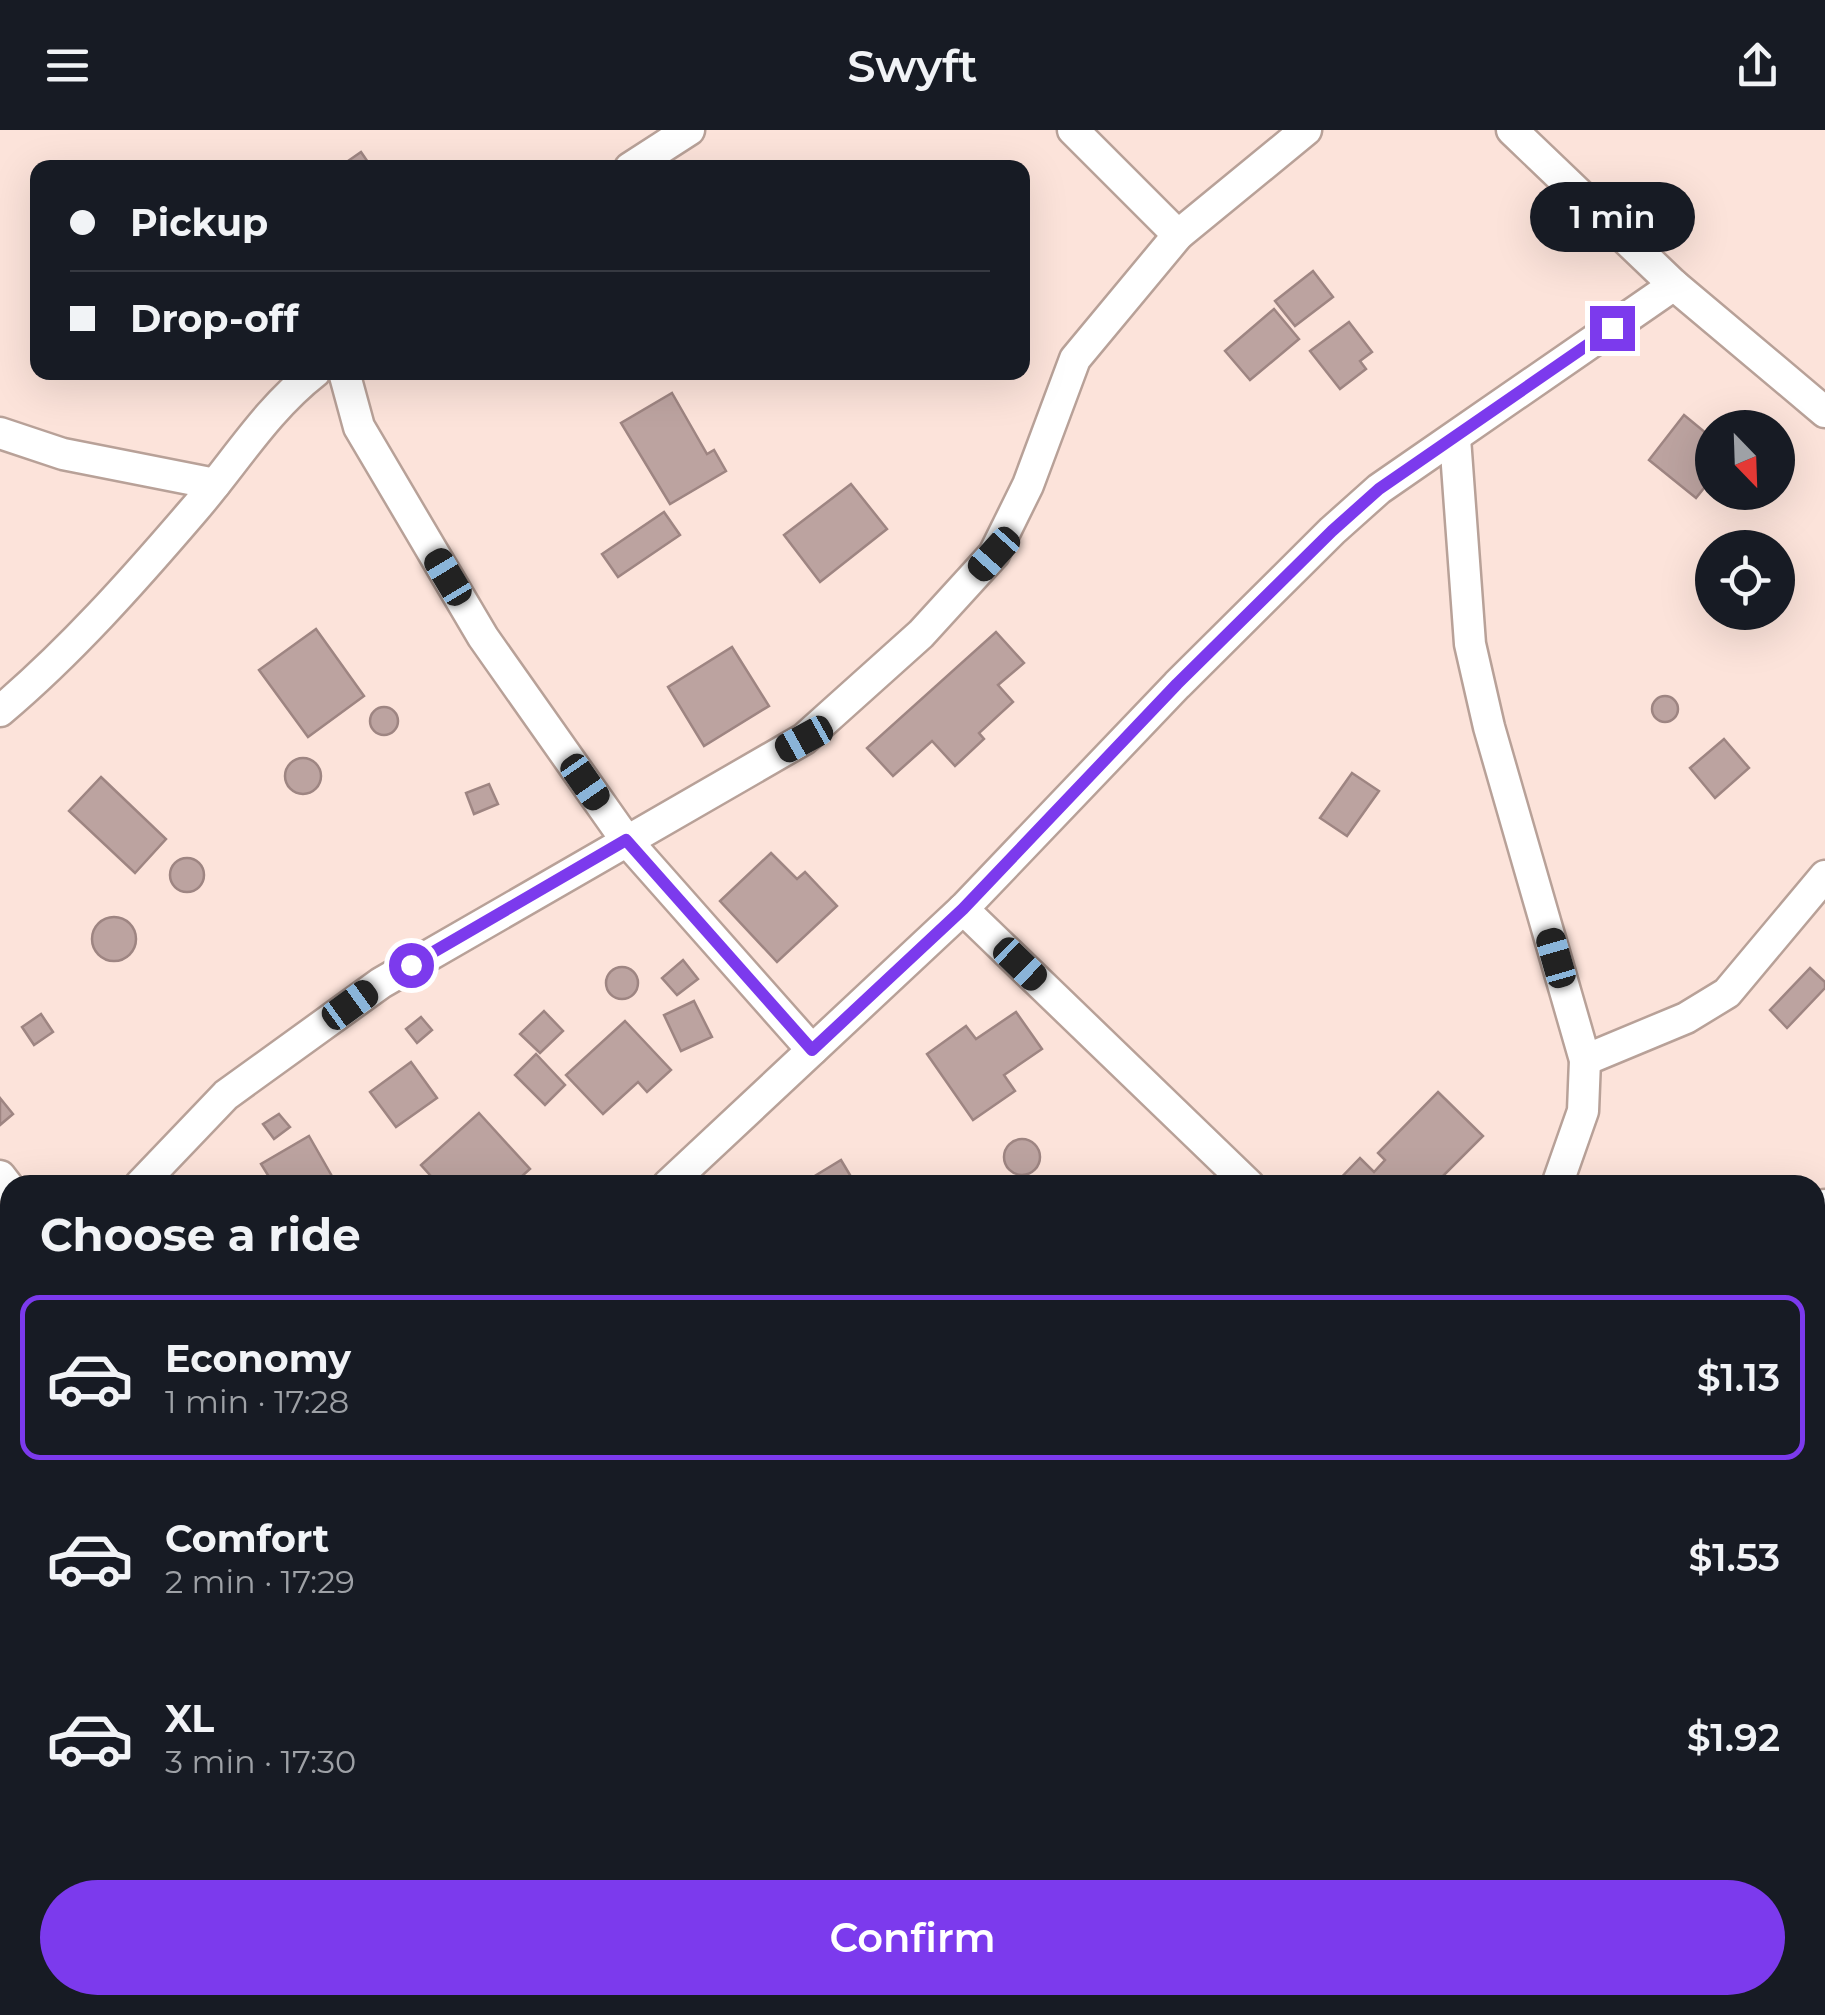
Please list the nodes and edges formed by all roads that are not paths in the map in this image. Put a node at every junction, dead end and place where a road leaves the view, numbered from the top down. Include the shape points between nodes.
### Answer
1 (689, 130) edge
2 (1073, 130) edge
3 (1306, 130) edge
4 (1512, 130) edge
5 (642, 160) edge
6 (1178, 235) junction
7 (1674, 284) junction
8 (305, 380) edge
9 (346, 380) edge
10 (1825, 412) edge
11 (0, 433) edge
12 (1454, 438) junction
13 (215, 484) junction
14 (0, 711) edge
15 (626, 840) junction
16 (1825, 876) edge
17 (963, 909) junction
18 (812, 1050) junction
19 (1585, 1060) junction
20 (150, 1175) edge
21 (679, 1175) edge
22 (1239, 1175) edge
23 (1560, 1175) edge

1 - 5 street
2 - 6 street
3 - 6 street
4 - 7 street
6 - 15 street via 1075,358 1028,485 994,554 922,634 804,739
7 - 10 street
7 - 12 street
8 - 13 street via 255,430
9 - 15 street via 359,427 484,637
11 - 13 street via 64,454
12 - 17 street via 1332,531
12 - 19 street via 1470,644
13 - 14 street via 40,678
15 - 18 street
15 - 20 street via 381,982 226,1095
16 - 19 street via 1727,994
17 - 18 street
17 - 22 street
18 - 21 street
19 - 23 street via 1582,1111

